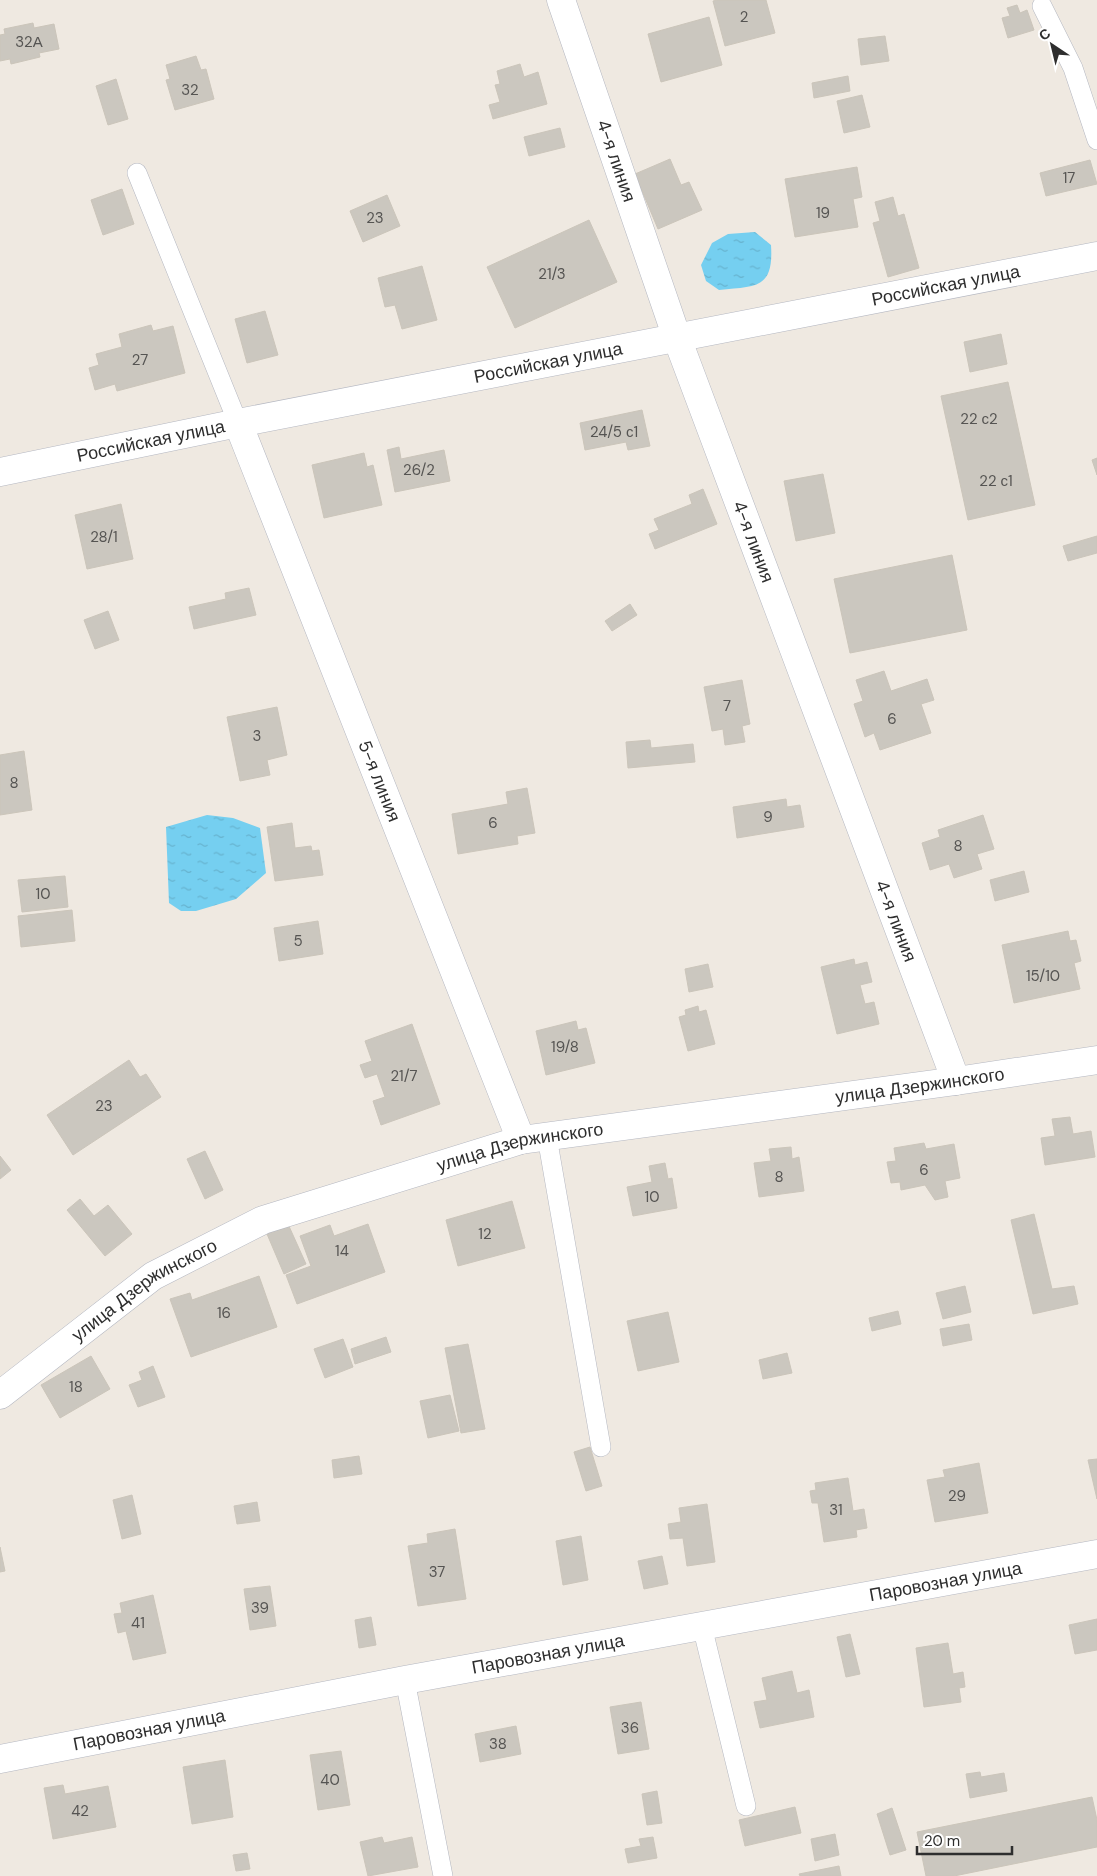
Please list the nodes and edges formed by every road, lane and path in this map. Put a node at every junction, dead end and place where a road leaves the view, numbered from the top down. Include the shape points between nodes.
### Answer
1 (561, 0) edge
2 (1042, 6) dead end
3 (1097, 140) edge
4 (136, 173) dead end
5 (1097, 256) edge
6 (677, 338) junction
7 (238, 423) junction
8 (0, 472) edge
9 (1097, 1060) edge
10 (956, 1081) junction
11 (534, 1138) junction
12 (0, 1395) edge
13 (601, 1448) dead end
14 (1097, 1554) edge
15 (702, 1626) junction
16 (405, 1680) junction
17 (0, 1758) edge
18 (746, 1806) dead end
19 (443, 1876) edge

1 - 6 street, 4-я линия
2 - 3 lane via 1073,68
4 - 7 lane
5 - 6 street, Российская улица
6 - 7 street, Российская улица
6 - 10 street, 4-я линия
7 - 8 street, Российская улица
7 - 11 street, 5-я линия
9 - 10 street, улица Дзержинского
10 - 11 street, улица Дзержинского
11 - 12 street, улица Дзержинского via 263,1220 153,1276
11 - 13 lane
14 - 15 street, Паровозная улица
15 - 16 street, Паровозная улица
15 - 18 lane
16 - 17 street, Паровозная улица
16 - 19 lane

